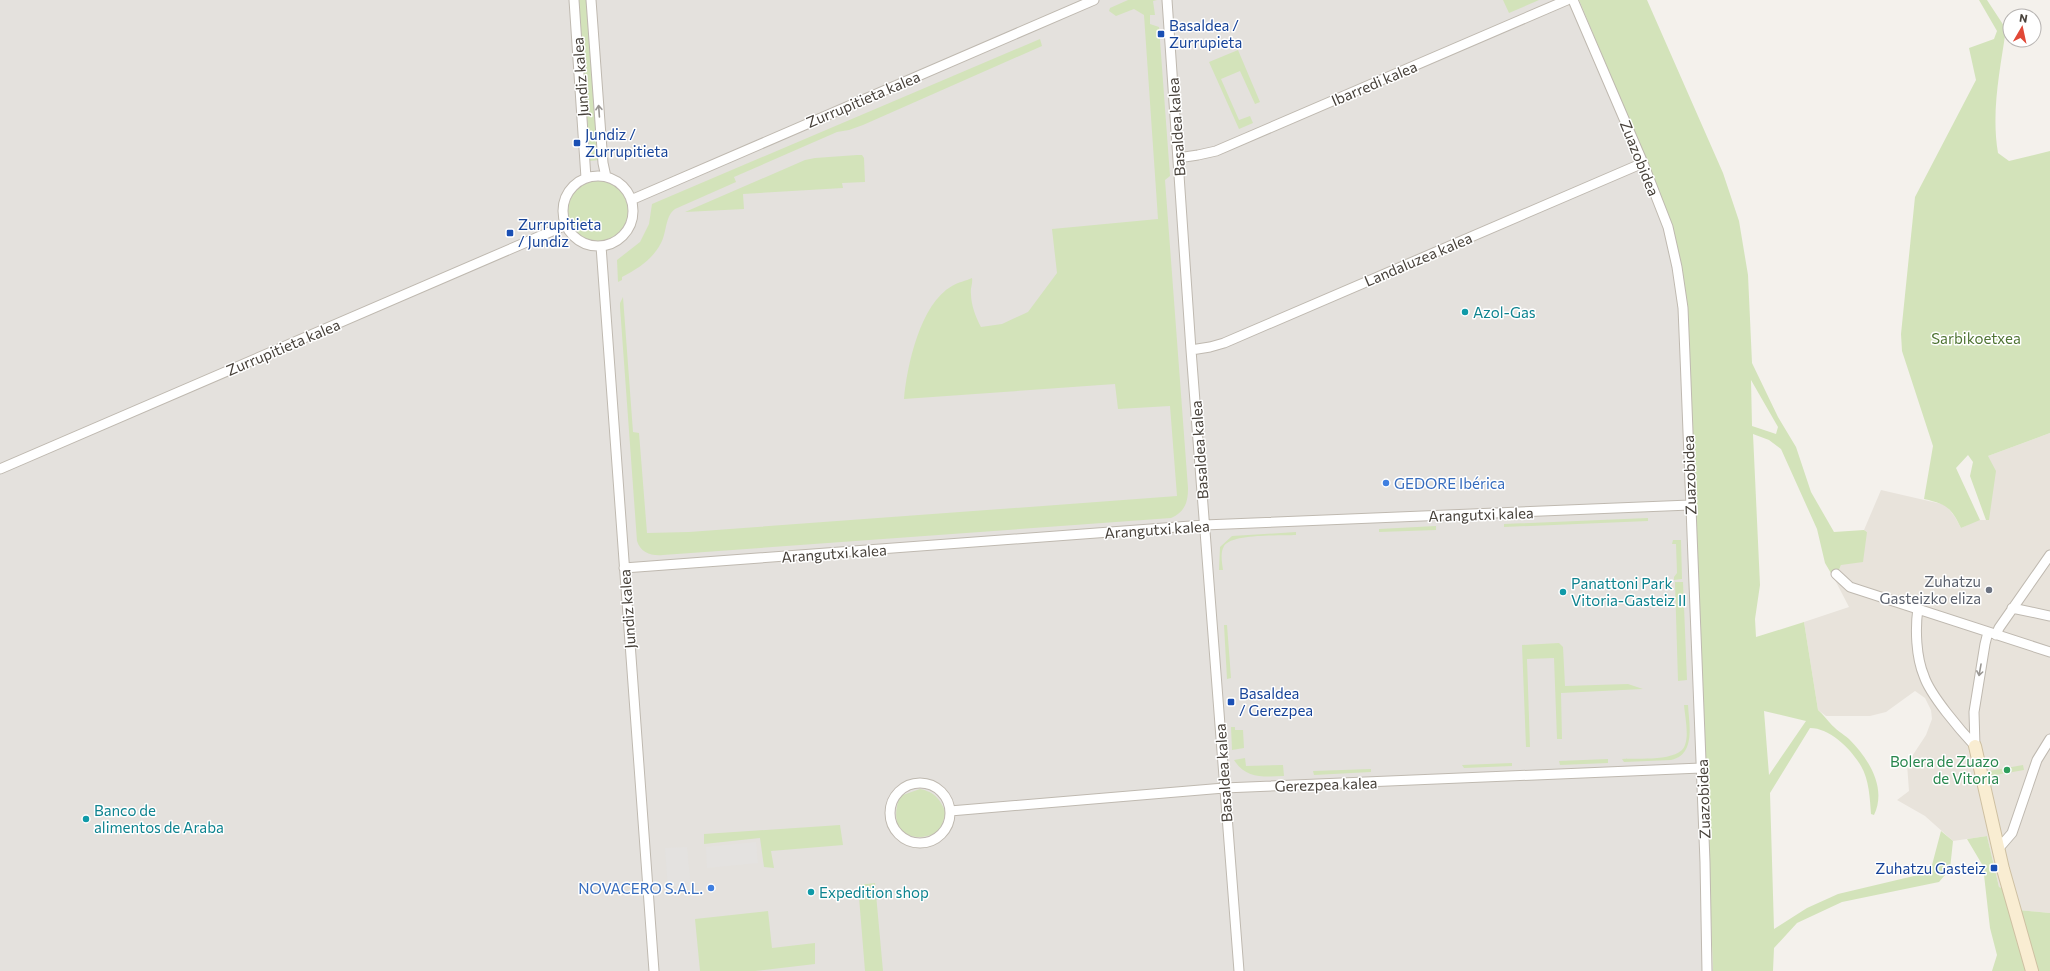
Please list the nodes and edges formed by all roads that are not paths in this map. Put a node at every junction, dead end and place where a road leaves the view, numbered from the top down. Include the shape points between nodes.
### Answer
1 (574, 0) edge
2 (591, 0) edge
3 (1094, 0) edge
4 (1167, 0) edge
5 (1567, 0) edge
6 (1573, 0) edge
7 (1178, 158) junction
8 (1643, 163) junction
9 (606, 177) junction
10 (586, 178) junction
11 (632, 200) junction
12 (566, 225) junction
13 (601, 246) junction
14 (1191, 350) junction
15 (0, 468) edge
16 (1690, 505) junction
17 (1204, 525) junction
18 (2050, 555) edge
19 (624, 568) junction
20 (1836, 574) dead end
21 (1918, 608) junction
22 (2012, 608) junction
23 (2050, 616) edge
24 (1992, 633) junction
25 (2050, 652) edge
26 (2050, 739) edge
27 (1975, 746) junction
28 (1701, 768) junction
29 (1224, 788) junction
30 (950, 811) junction
31 (1999, 848) junction
32 (654, 971) edge
33 (1239, 971) edge
34 (1707, 971) edge
35 (2032, 971) edge

1 - 10 street, Jundiz kalea
9 -> 2 street, Jundiz kalea via 602,158
3 - 11 street, Zurrupitieta kalea
4 - 7 street, Basaldea kalea
5 - 7 street, Ibarredi kalea via 1216,151
6 - 8 street, Zuazobidea
7 - 14 street, Basaldea kalea
8 - 14 street, Landaluzea kalea via 1224,343
8 - 16 street, Zuazobidea via 1668,227 1683,308
9 - 10 street
9 - 11 street via 622,185
10 - 12 street via 572,187 564,201 563,217
11 - 13 street via 633,216 628,230 616,242
12 - 13 street via 576,239 592,246
12 - 15 street, Zurrupitieta kalea
13 - 19 street, Jundiz kalea
14 - 17 street, Basaldea kalea
16 - 17 street, Arangutxi kalea
16 - 28 street, Zuazobidea
17 - 19 street, Arangutxi kalea
17 - 29 street, Basaldea kalea
18 - 22 street
19 - 32 street, Jundiz kalea
20 - 21 street via 1850,587
21 - 24 street
21 - 27 street via 1918,643 1924,677 1961,731
22 - 23 street
22 - 24 street
24 - 25 street
24 -> 27 street via 1984,644 1974,706
26 - 31 street via 2037,760 2012,833
27 - 31 street
28 - 29 street, Gerezpea kalea
28 - 34 street, Zuazobidea
29 - 30 street, Gerezpea kalea
29 - 33 street, Basaldea kalea
30 - 30 street via 948,800 941,791 921,782 910,784 900,790 893,799 890,809 895,831 914,843 925,843 940,835 949,822
31 - 35 street via 2017,925

